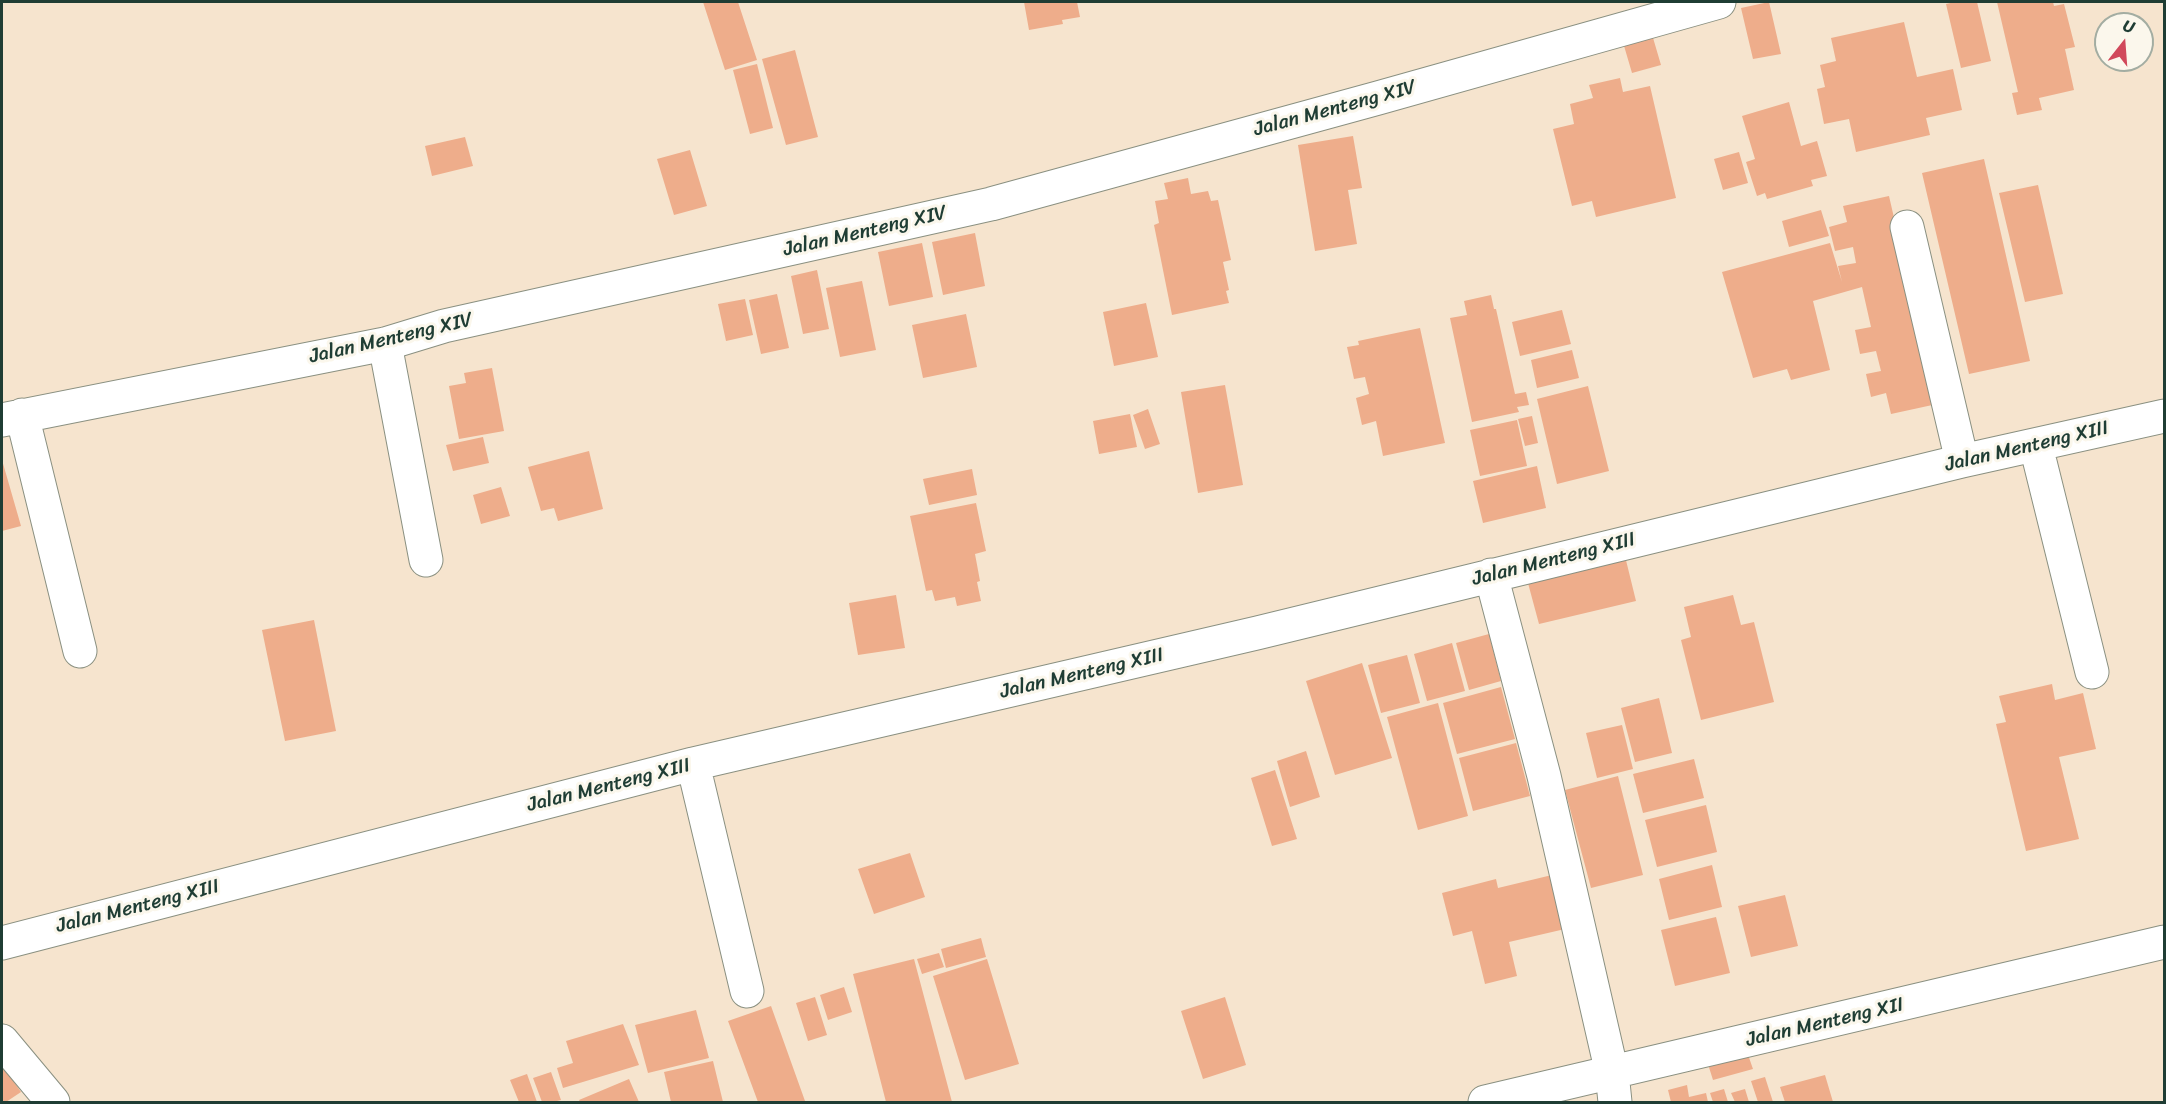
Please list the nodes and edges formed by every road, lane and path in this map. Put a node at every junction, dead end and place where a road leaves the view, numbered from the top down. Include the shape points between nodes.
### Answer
1 (1719, 2) edge
2 (1907, 227) dead end
3 (385, 344) junction
4 (2164, 416) edge
5 (12, 417) edge
6 (2036, 446) junction
7 (1962, 461) junction
8 (426, 560) dead end
9 (1491, 575) junction
10 (80, 651) dead end
11 (2092, 672) dead end
12 (693, 764) junction
13 (2164, 942) edge
14 (2, 943) edge
15 (747, 991) dead end
16 (2, 1041) edge
17 (1613, 1088) edge
18 (53, 1102) edge
19 (1485, 1102) edge

1 - 3 street, Jalan Menteng XIV via 991,204 456,323
2 - 7 street
3 - 5 street, Jalan Menteng XIV
3 - 8 street
4 - 6 street, Jalan Menteng XIII
5 - 10 street
6 - 7 street, Jalan Menteng XIII
6 - 11 street
7 - 9 street, Jalan Menteng XIII
9 - 12 street, Jalan Menteng XIII
9 - 17 street via 1544,777
12 - 14 street, Jalan Menteng XIII
12 - 15 street
13 - 17 street, Jalan Menteng XII
16 - 18 street
17 - 19 street, Jalan Menteng XII

